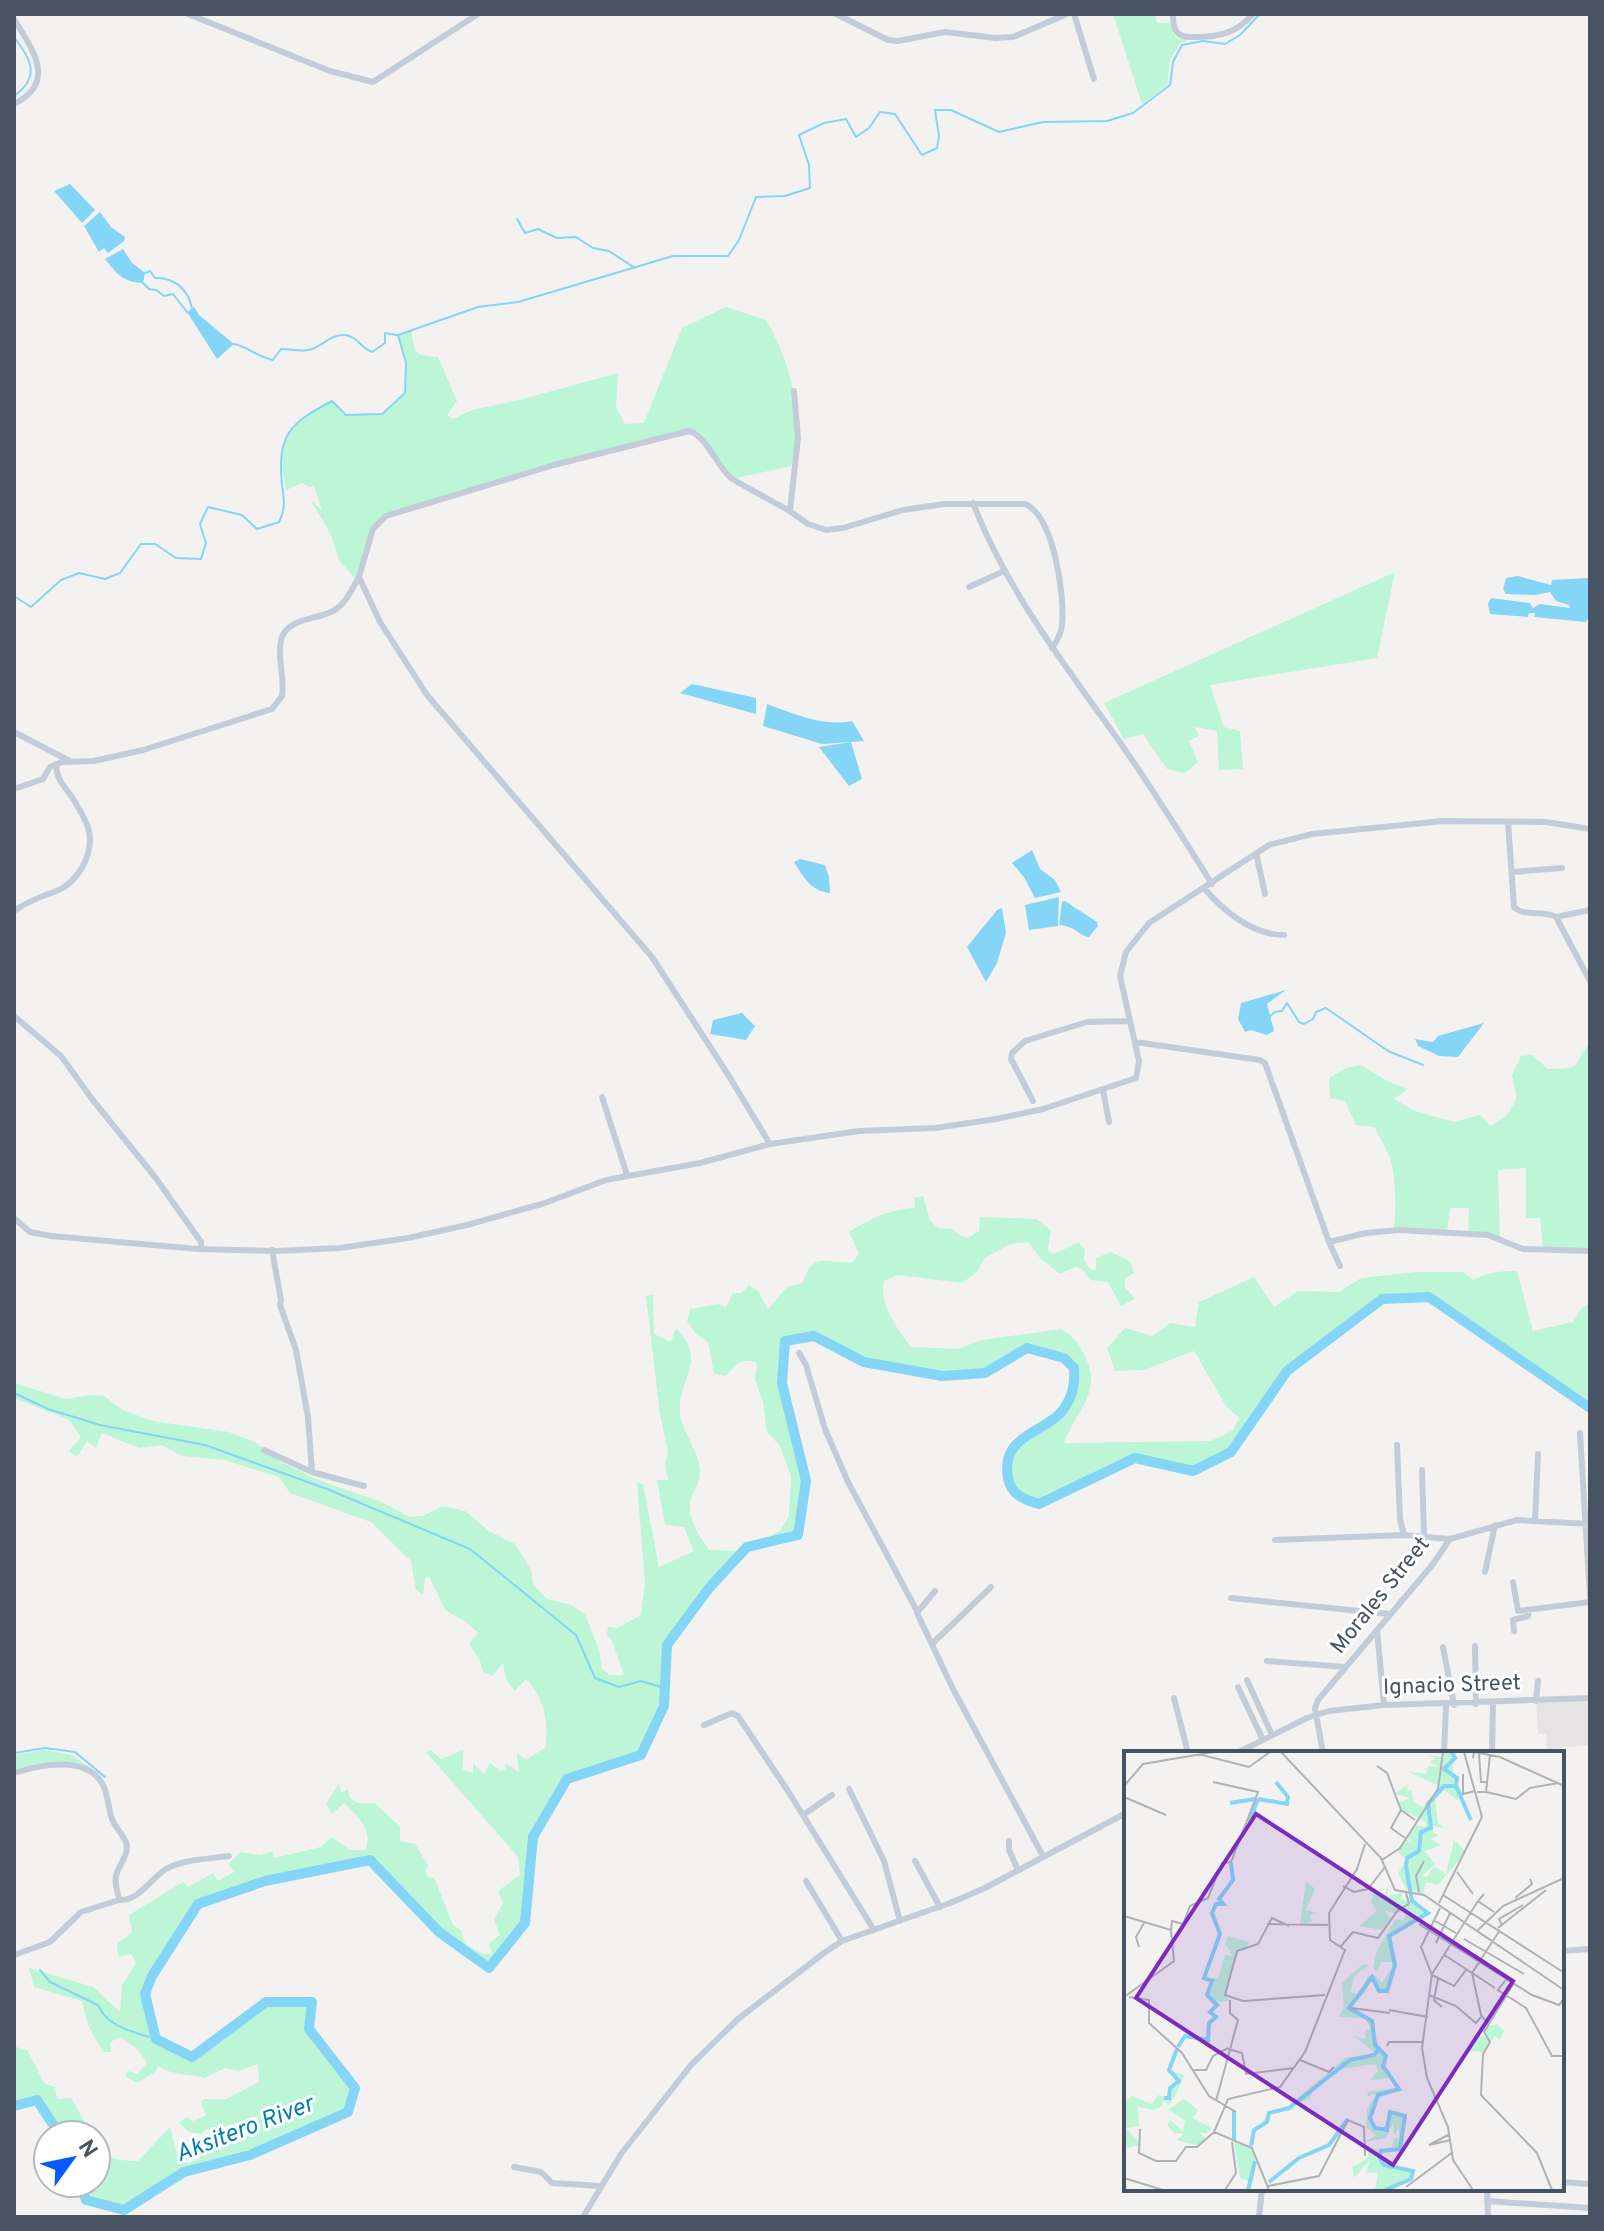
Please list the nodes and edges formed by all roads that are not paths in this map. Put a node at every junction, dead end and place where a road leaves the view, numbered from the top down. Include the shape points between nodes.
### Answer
1 (188, 14) edge
2 (478, 14) edge
3 (836, 14) edge
4 (1067, 14) edge
5 (1074, 14) edge
6 (1173, 14) edge
7 (1253, 14) edge
8 (14, 19) edge
9 (1094, 79) dead end
10 (14, 104) edge
11 (794, 391) dead end
12 (973, 503) junction
13 (790, 511) junction
14 (1004, 571) junction
15 (359, 577) junction
16 (969, 587) dead end
17 (1052, 648) junction
18 (14, 732) edge
19 (70, 761) junction
20 (56, 764) junction
21 (14, 789) edge
22 (1508, 822) junction
23 (1590, 829) edge
24 (1256, 853) junction
25 (1562, 868) dead end
26 (1512, 872) junction
27 (1212, 884) junction
28 (1204, 888) junction
29 (1265, 894) dead end
30 (1590, 910) edge
31 (14, 911) edge
32 (1556, 917) junction
33 (1284, 935) dead end
34 (1590, 981) edge
35 (14, 1016) edge
36 (1129, 1021) junction
37 (1135, 1042) junction
38 (1103, 1090) junction
39 (602, 1097) dead end
40 (1033, 1101) dead end
41 (1109, 1122) dead end
42 (770, 1144) junction
43 (627, 1175) junction
44 (14, 1218) edge
45 (1329, 1242) junction
46 (201, 1249) junction
47 (272, 1250) junction
48 (1590, 1251) edge
49 (1340, 1266) dead end
50 (799, 1353) dead end
51 (1580, 1433) dead end
52 (1397, 1445) dead end
53 (264, 1450) dead end
54 (1538, 1454) dead end
55 (1422, 1470) dead end
56 (312, 1472) junction
57 (364, 1486) dead end
58 (1535, 1521) junction
59 (1588, 1524) edge
60 (1495, 1525) junction
61 (1404, 1535) junction
62 (1424, 1535) junction
63 (1450, 1539) junction
64 (1275, 1540) dead end
65 (1485, 1572) dead end
66 (1513, 1582) dead end
67 (991, 1587) dead end
68 (935, 1591) dead end
69 (1231, 1598) dead end
70 (1590, 1600) edge
71 (917, 1611) junction
72 (1529, 1611) junction
73 (1390, 1614) junction
74 (1377, 1630) junction
75 (1514, 1631) dead end
76 (932, 1644) junction
77 (1475, 1646) dead end
78 (1443, 1647) dead end
79 (1267, 1661) dead end
80 (1345, 1667) junction
81 (1247, 1680) dead end
82 (1538, 1681) dead end
83 (1238, 1687) dead end
84 (1174, 1698) dead end
85 (1590, 1698) edge
86 (1536, 1701) junction
87 (1493, 1703) junction
88 (1476, 1704) junction
89 (1384, 1705) junction
90 (1450, 1705) junction
91 (1316, 1714) junction
92 (704, 1725) dead end
93 (1272, 1735) junction
94 (1263, 1740) junction
95 (1187, 1751) edge
96 (1241, 1751) edge
97 (1323, 1751) edge
98 (1444, 1751) edge
99 (1492, 1751) edge
100 (14, 1773) edge
101 (849, 1789) dead end
102 (832, 1795) dead end
103 (1124, 1814) edge
104 (803, 1815) junction
105 (1009, 1841) dead end
106 (229, 1856) dead end
107 (1043, 1856) junction
108 (915, 1861) dead end
109 (1018, 1870) junction
110 (806, 1881) dead end
111 (119, 1900) junction
112 (940, 1907) junction
113 (900, 1921) junction
114 (874, 1930) junction
115 (842, 1941) junction
116 (1590, 1949) edge
117 (1564, 1951) edge
118 (14, 1955) edge
119 (514, 2167) dead end
120 (1564, 2182) edge
121 (1590, 2184) edge
122 (601, 2186) junction
123 (1262, 2191) edge
124 (1487, 2191) edge
125 (1487, 2201) junction
126 (1590, 2208) edge
127 (583, 2217) edge
128 (1259, 2217) edge
129 (1488, 2217) edge

1 - 2 street via 330,71 373,82
3 - 4 street via 898,41 955,32 1013,37
5 - 9 street
6 - 7 street via 1174,28 1187,37 1224,35
8 - 10 street via 35,55 38,76 33,90
11 - 13 street via 798,438
12 - 13 street via 903,510 826,530
12 - 14 street
12 - 17 street via 1025,504 1044,523 1054,552 1062,613 1062,628
13 - 15 street via 728,476 699,436 689,431 386,516 373,529
14 - 16 street
14 - 17 street
15 - 19 street via 332,612 285,630 280,646 282,696 272,709 143,750
15 - 42 street via 380,622 427,695 668,978
17 - 27 street
18 - 19 street
19 - 20 street
20 - 21 street via 43,779
20 - 31 street via 57,778 87,826 87,854 74,878
22 - 23 street
22 - 24 street via 1443,821 1312,834
22 - 26 street
24 - 27 street
24 - 29 street
25 - 26 street
26 - 32 street via 1514,907
27 - 28 street
28 - 33 street via 1253,927
28 - 36 street via 1149,923 1126,952 1120,976
30 - 32 street
32 - 34 street
35 - 46 street via 61,1056 175,1204
36 - 37 street
36 - 40 street via 1087,1022 1019,1046 1011,1059
37 - 38 street via 1136,1078
37 - 45 street via 1265,1063
38 - 41 street
38 - 42 street via 996,1119
39 - 43 street
42 - 43 street
43 - 47 street via 532,1207 408,1238
44 - 46 street via 41,1235
45 - 48 street via 1399,1230 1488,1235 1523,1249
45 - 49 street
46 - 47 street
47 - 56 street via 280,1305 296,1350
50 - 71 street via 848,1482
51 - 59 street
52 - 61 street
53 - 56 street
54 - 58 street
55 - 62 street
56 - 57 street
58 - 59 street, Morales Street
58 - 60 street, Morales Street
59 - 70 street
60 - 63 street, Morales Street
60 - 65 street
61 - 62 street
61 - 64 street
62 - 63 street
63 - 73 street, Morales Street
66 - 72 street via 1518,1611
67 - 76 street
68 - 71 street
69 - 73 street
70 - 72 street
71 - 76 street
72 - 75 street via 1513,1620
73 - 74 street, Morales Street
74 - 80 street, Morales Street
74 - 89 street
76 - 107 street
77 - 88 street
78 - 90 street
79 - 80 street
80 - 91 street, Morales Street via 1318,1700
81 - 93 street
82 - 86 street
83 - 94 street
84 - 95 street
85 - 86 street, Ignacio Street
86 - 87 street, Ignacio Street
87 - 88 street, Ignacio Street
87 - 99 street
88 - 90 street, Ignacio Street
89 - 90 street, Ignacio Street
89 - 91 street, Ignacio Street
90 - 98 street
91 - 93 street, Ignacio Street
91 - 97 street
92 - 104 street via 732,1713 738,1716
93 - 94 street, Ignacio Street
94 - 96 street, Ignacio Street
100 - 111 street via 66,1764 102,1784 127,1849 115,1877
101 - 113 street via 884,1861
102 - 104 street
103 - 107 street
104 - 114 street
105 - 109 street
106 - 111 street via 176,1865 131,1898
107 - 109 street
108 - 112 street
109 - 112 street
110 - 115 street
111 - 118 street via 81,1912 50,1942
112 - 113 street
113 - 114 street
114 - 115 street
115 - 122 street via 717,2038 671,2088
116 - 117 street
119 - 122 street via 541,2172 552,2183
120 - 121 street
122 - 127 street
123 - 128 street
124 - 125 street
125 - 126 street
125 - 129 street

